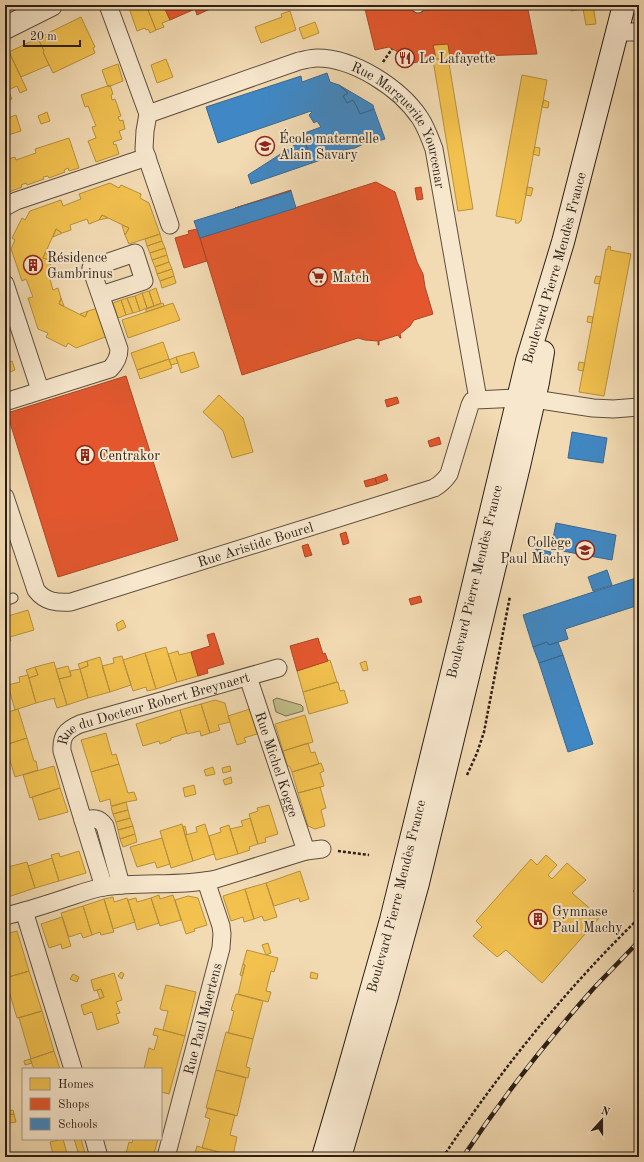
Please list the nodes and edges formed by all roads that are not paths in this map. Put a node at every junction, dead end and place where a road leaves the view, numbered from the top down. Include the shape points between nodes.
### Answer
1 (51, 5) edge
2 (108, 5) edge
3 (624, 5) edge
4 (638, 5) edge
5 (5, 28) edge
6 (629, 32) edge
7 (148, 114) junction
8 (146, 157) junction
9 (5, 207) edge
10 (170, 225) dead end
11 (5, 284) edge
12 (101, 295) dead end
13 (40, 390) junction
14 (478, 399) junction
15 (526, 399) junction
16 (5, 402) edge
17 (639, 407) edge
18 (5, 497) edge
19 (278, 668) dead end
20 (248, 677) junction
21 (83, 820) junction
22 (206, 881) junction
23 (121, 885) junction
24 (104, 887) junction
25 (24, 911) junction
26 (5, 916) edge
27 (73, 1068) edge
28 (94, 1140) edge
29 (99, 1157) edge
30 (166, 1157) edge
31 (323, 1157) edge
32 (340, 1157) edge

1 - 5 main road
2 - 7 street
3 - 6 main road, Boulevard Pierre Mendès France
4 - 6 main road, Boulevard Pierre Mendès France
6 - 15 main road, Boulevard Pierre Mendès France via 527,361
7 - 8 street via 144,141
7 - 14 street, Rue Marguerite Yourcenar via 299,61 315,58 342,62 373,76 403,98 420,118 429,134 435,157
8 - 9 street
8 - 10 street
11 - 13 street
12 - 13 street via 119,349 114,365 110,369
13 - 16 street
14 - 15 street
14 - 18 street, Rue Aristide Bourel via 470,403 449,474 446,480 434,488 71,602 49,601 36,590
15 - 17 street via 598,408
15 - 31 main road, Boulevard Pierre Mendès France via 462,636 391,920
15 - 32 main road, Boulevard Pierre Mendès France via 497,556 418,883
19 - 20 street, Rue du Docteur Robert Breynaert
20 - 21 street, Rue du Docteur Robert Breynaert via 69,729 64,736 62,751
20 - 22 street, Rue Michel Kogge via 314,850
21 - 23 street via 96,818 106,826
21 - 24 street, Rue du Docteur Robert Breynaert
22 - 23 street
22 - 30 street, Rue Paul Maertens via 221,926 221,948
23 - 24 street
24 - 25 street
25 - 26 street
25 - 27 street
28 - 29 street

